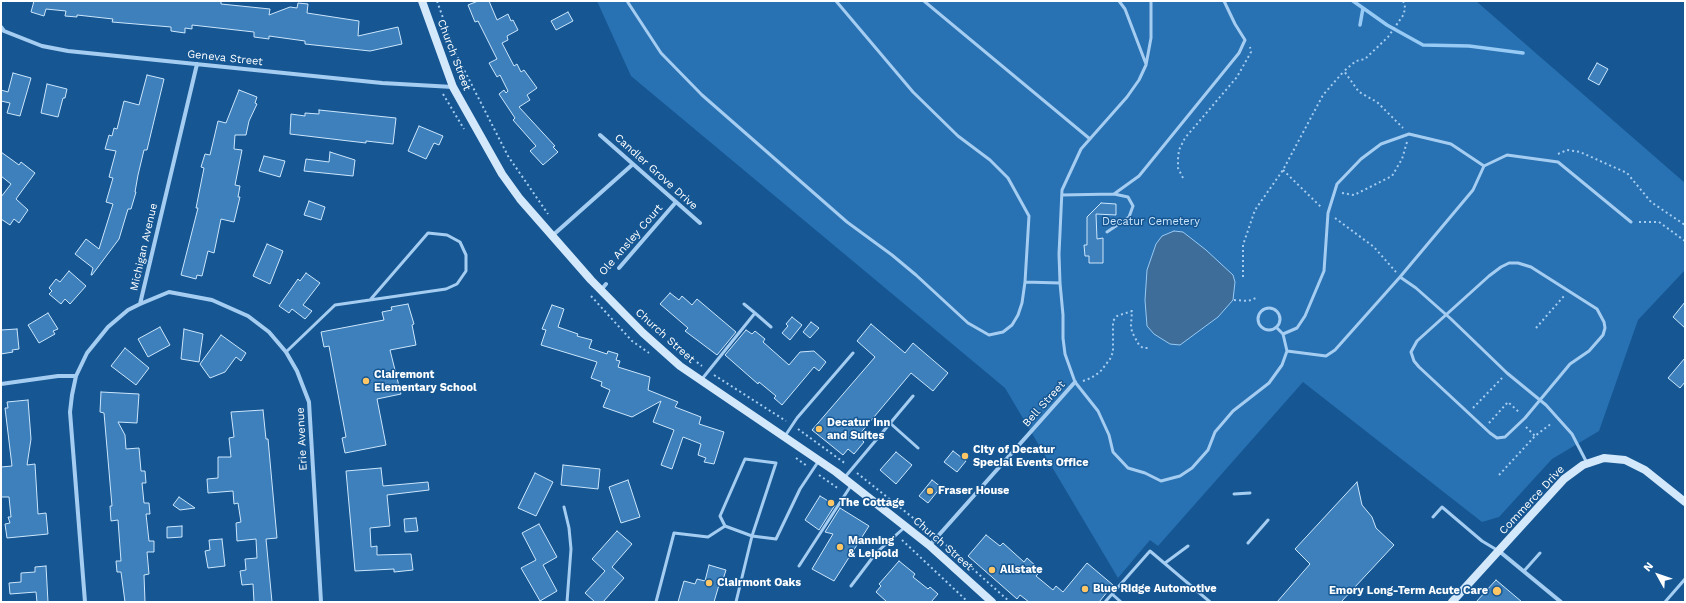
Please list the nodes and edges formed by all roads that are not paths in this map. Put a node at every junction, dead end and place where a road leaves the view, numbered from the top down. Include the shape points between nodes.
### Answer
1 (422, 1) edge
2 (627, 1) edge
3 (836, 1) edge
4 (924, 1) edge
5 (1119, 1) edge
6 (1151, 1) edge
7 (1224, 1) edge
8 (1, 27) edge
9 (197, 64) junction
10 (1146, 65) junction
11 (453, 87) junction
12 (600, 135) dead end
13 (1090, 138) junction
14 (633, 164) junction
15 (1484, 166) junction
16 (1114, 194) junction
17 (1062, 195) junction
18 (676, 202) junction
19 (1631, 222) road end
20 (700, 223) dead end
21 (1107, 232) dead end
22 (552, 236) junction
23 (619, 268) dead end
24 (1400, 277) junction
25 (1024, 282) junction
26 (1060, 283) junction
27 (370, 300) junction
28 (140, 304) junction
29 (744, 304) dead end
30 (755, 313) junction
31 (1446, 315) junction
32 (771, 327) dead end
33 (1276, 327) junction
34 (1284, 334) junction
35 (1287, 351) junction
36 (286, 352) junction
37 (853, 353) dead end
38 (76, 376) junction
39 (701, 381) junction
40 (1075, 382) junction
41 (1, 384) edge
42 (913, 396) dead end
43 (1541, 400) junction
44 (890, 423) junction
45 (785, 436) junction
46 (918, 448) dead end
47 (819, 460) junction
48 (1587, 463) junction
49 (844, 478) junction
50 (852, 484) junction
51 (1250, 493) dead end
52 (1234, 494) dead end
53 (1685, 502) edge
54 (564, 507) dead end
55 (1433, 517) dead end
56 (1268, 520) dead end
57 (725, 526) junction
58 (905, 527) junction
59 (752, 536) junction
60 (1248, 543) dead end
61 (929, 546) junction
62 (1188, 546) dead end
63 (1499, 551) junction
64 (1540, 553) dead end
65 (1165, 564) junction
66 (798, 566) dead end
67 (1524, 571) junction
68 (1685, 579) edge
69 (851, 586) dead end
70 (1112, 594) junction
71 (86, 602) edge
72 (321, 602) edge
73 (567, 602) edge
74 (656, 602) edge
75 (736, 602) edge
76 (992, 602) edge
77 (1105, 602) edge
78 (1121, 602) edge
79 (1210, 602) edge
80 (1452, 602) edge
81 (1561, 602) edge
82 (1665, 602) edge

1 - 11 main road, Church Street
2 - 25 lane via 661,53 702,95 847,222 916,275 968,323 989,334 1003,332 1012,325 1018,315
3 - 25 lane via 913,92 958,136 990,160 1008,178 1029,216
4 - 13 lane
5 - 10 lane via 1125,9
6 - 10 lane via 1151,38
7 - 16 lane via 1245,40 1239,54 1139,176
8 - 9 street, Geneva Street via 4,31 24,40 61,50
9 - 11 street, Geneva Street via 382,83
9 - 28 street, Michigan Avenue
10 - 13 lane via 1140,80 1128,97
11 - 22 main road, Church Street via 502,174
12 - 14 street, Candler Grove Drive
13 - 17 lane via 1062,190
14 - 18 street, Candler Grove Drive
14 - 22 street
15 - 19 lane via 1507,155 1558,162
15 - 24 lane via 1473,190
15 - 34 lane via 1450,144 1409,134 1382,144 1361,159 1337,184 1328,214 1324,271 1297,328
16 - 17 lane
16 - 21 lane via 1128,198 1132,206 1129,217
17 - 26 lane
18 - 20 street, Candler Grove Drive
18 - 23 street, Ole Ansley Court
22 - 39 main road, Church Street via 603,287 643,333
24 - 31 lane
24 - 35 lane via 1335,350 1326,356
25 - 26 lane
26 - 40 lane via 1065,354
27 - 27 lane via 446,290 457,284 466,271 466,255 460,242 447,234 428,233
27 - 36 lane via 335,305
28 - 36 street, Erie Avenue via 170,292 212,300 248,316 269,332
28 - 38 street, Michigan Avenue via 128,310 104,331 87,353
29 - 30 lane
30 - 32 lane
30 - 39 lane
31 - 43 lane via 1507,373
31 - 43 lane via 1417,341 1411,352 1412,357 1419,367 1484,428 1497,438 1505,437
31 - 43 lane via 1489,276 1509,263 1531,268 1597,308 1604,322 1603,335 1589,351 1570,364
33 - 33 lane via 1270,330 1260,326 1258,319 1263,310 1273,309 1278,314 1280,320
33 - 34 lane
34 - 35 lane
35 - 40 lane via 1282,365 1269,383 1232,411 1215,432 1208,450 1192,468 1180,476 1161,480 1128,468 1113,452 1109,435 1098,411
36 - 72 street, Erie Avenue via 297,371 309,402
37 - 45 lane via 797,418
38 - 41 street
38 - 71 street, Michigan Avenue via 70,412
39 - 45 main road, Church Street
40 - 61 street, Bell Street
42 - 44 lane
43 - 48 lane via 1572,434
44 - 46 lane
44 - 49 lane
45 - 47 main road, Church Street
47 - 49 main road, Church Street
47 - 59 lane via 800,489 776,539
48 - 53 main road, Commerce Drive via 1604,458 1625,460 1645,470
48 - 63 main road, Commerce Drive via 1568,475
49 - 50 main road, Church Street
50 - 58 main road, Church Street
50 - 66 lane
51 - 52 lane
54 - 73 lane via 570,528
55 - 63 lane via 1442,507
56 - 60 lane
57 - 59 lane
57 - 59 lane via 720,516 745,459 776,463
57 - 74 lane via 708,537 674,533
58 - 61 main road, Church Street
58 - 69 lane via 876,553
59 - 75 lane
61 - 76 main road, Church Street
62 - 65 lane
63 - 67 street
63 - 80 main road, Commerce Drive
64 - 67 lane
65 - 70 lane via 1150,551
65 - 79 lane
67 - 81 street
68 - 82 lane
70 - 77 lane
70 - 78 lane

